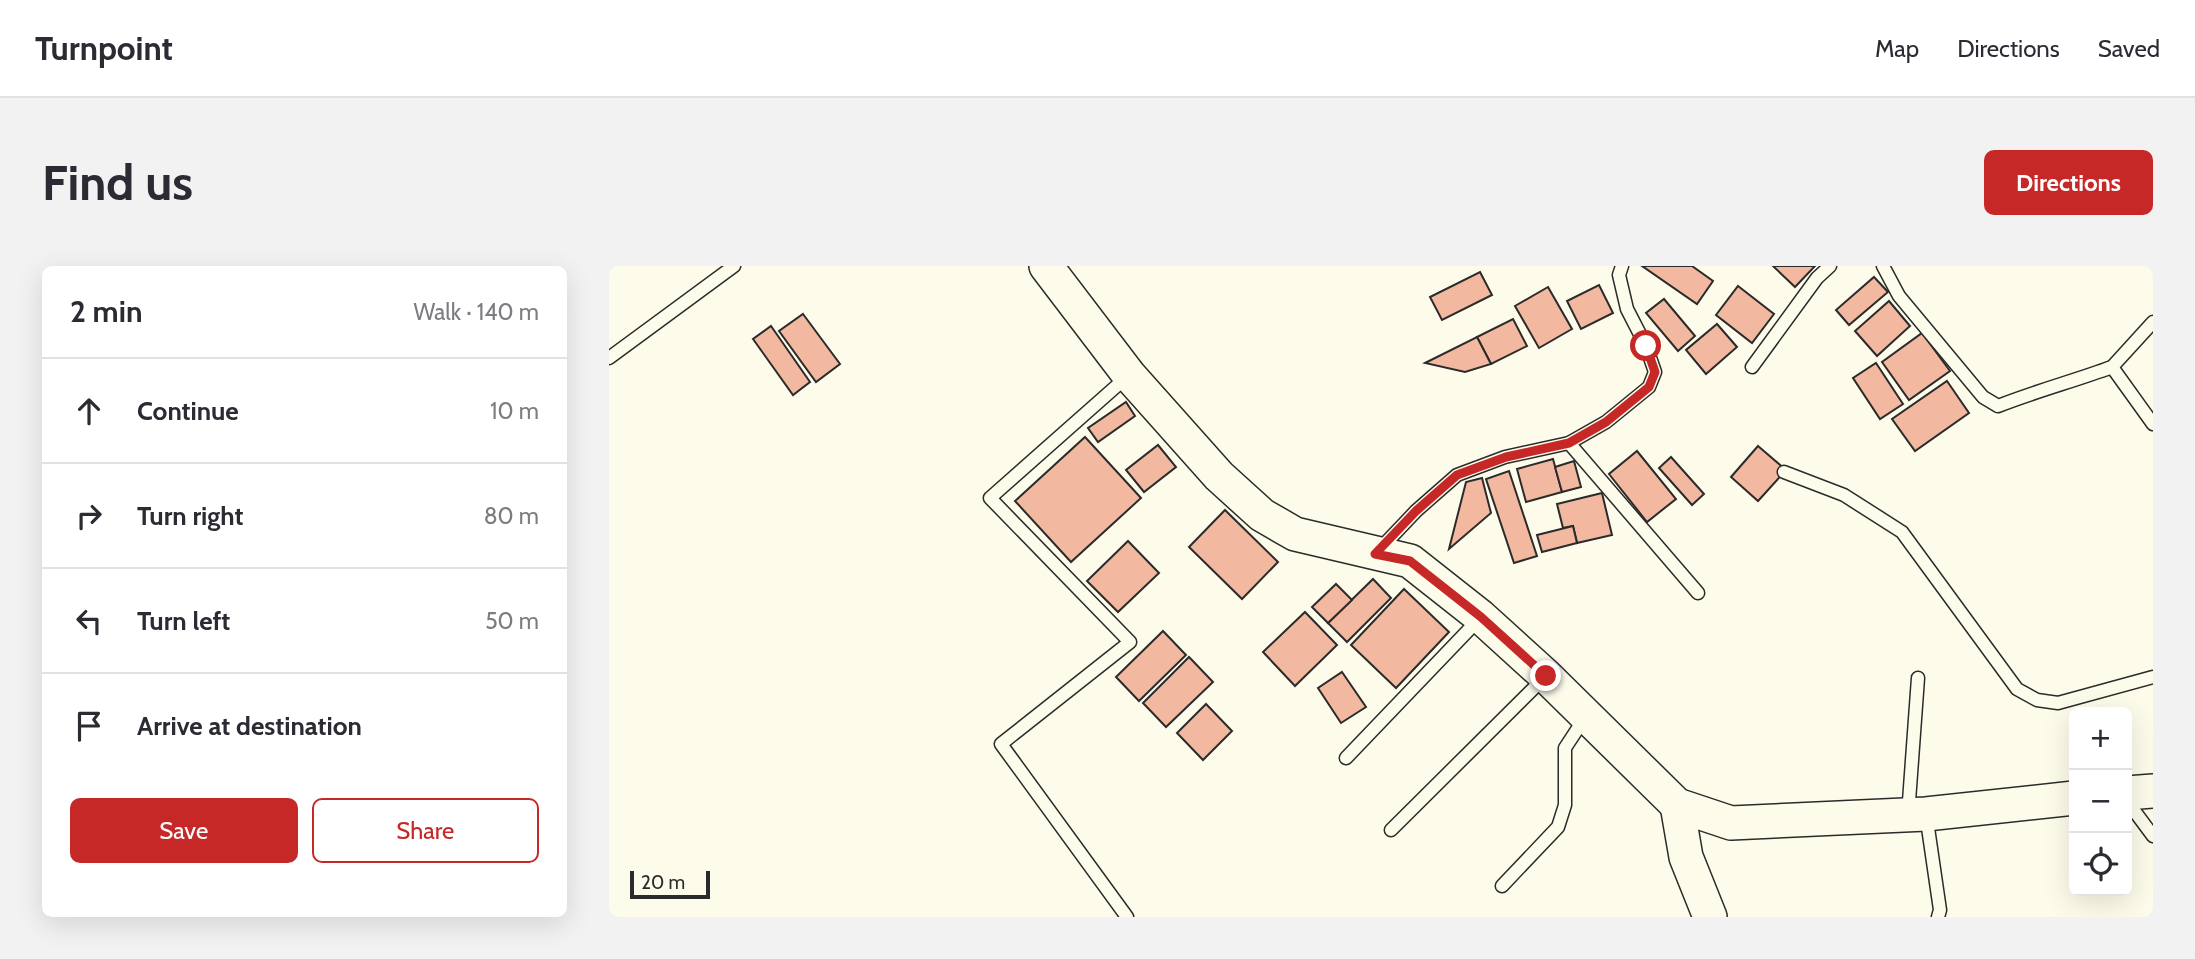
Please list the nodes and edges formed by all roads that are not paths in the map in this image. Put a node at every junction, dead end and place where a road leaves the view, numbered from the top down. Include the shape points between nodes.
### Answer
1 (734, 266) edge
2 (1622, 266) edge
3 (1830, 266) edge
4 (1883, 266) edge
5 (1051, 268) edge
6 (2153, 323) edge
7 (609, 358) edge
8 (1752, 367) dead end
9 (2112, 368) junction
10 (1129, 375) junction
11 (2153, 424) edge
12 (1569, 443) junction
13 (1784, 472) dead end
14 (1375, 554) junction
15 (1698, 593) dead end
16 (1481, 617) junction
17 (1546, 676) junction
18 (2153, 677) edge
19 (1918, 678) dead end
20 (1587, 716) junction
21 (1346, 758) dead end
22 (2153, 791) edge
23 (2132, 793) edge
24 (2069, 799) edge
25 (1677, 805) junction
26 (2132, 808) edge
27 (1917, 815) junction
28 (1391, 830) dead end
29 (2153, 836) edge
30 (1502, 886) dead end
31 (1127, 917) edge
32 (1710, 917) edge
33 (1938, 917) edge

1 - 7 lane
2 - 12 lane via 1619,275 1626,309 1655,372 1649,387 1606,422
3 - 8 lane
4 - 9 lane via 1899,296 1983,397 1999,406
5 - 10 street
6 - 9 lane
9 - 11 lane
10 - 14 street via 1219,476 1262,515 1295,534
10 - 31 lane via 989,498 1130,642 1001,744
12 - 14 lane via 1506,457 1457,475
12 - 15 lane
13 - 18 lane via 1845,495 1902,532 2017,689 2037,701 2058,703
14 - 16 street via 1410,561
16 - 17 street
16 - 21 lane
17 - 20 street
17 - 28 lane
19 - 27 lane
20 - 25 street
20 - 30 lane via 1565,748 1565,805 1558,827
22 - 23 street
24 - 27 street
25 - 27 street via 1731,823
25 - 32 street via 1686,857
26 - 29 lane
27 - 33 lane

